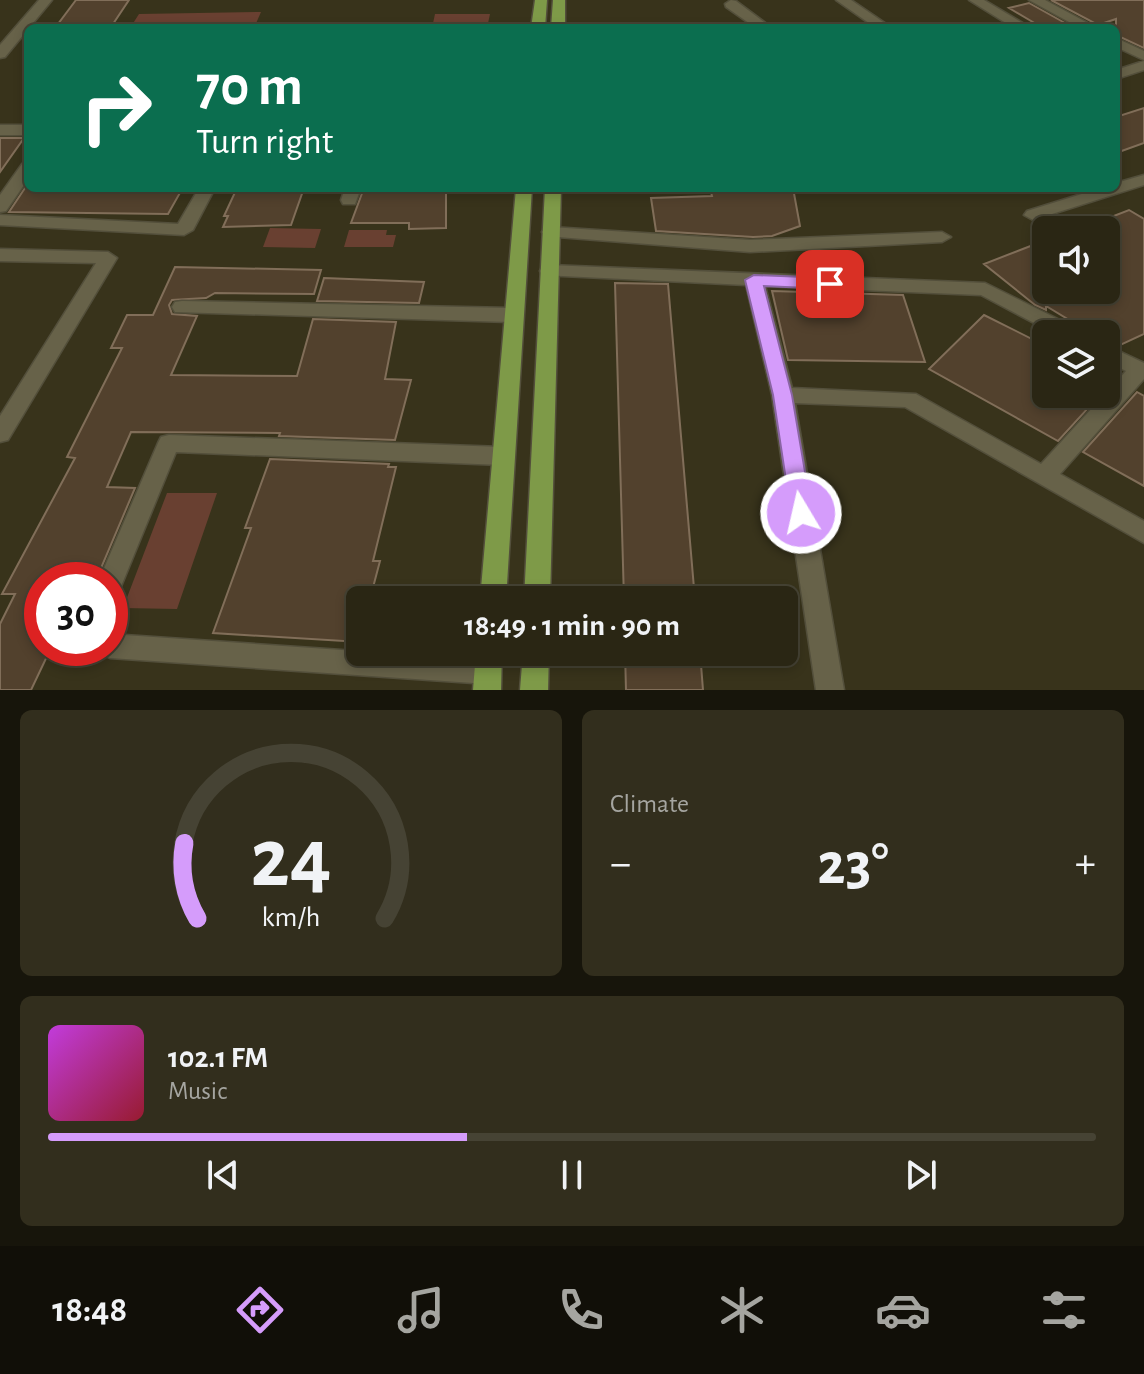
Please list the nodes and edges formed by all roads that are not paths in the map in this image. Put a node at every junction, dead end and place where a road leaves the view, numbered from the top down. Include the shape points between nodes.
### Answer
1 (46, 0) edge
2 (541, 0) edge
3 (559, 0) edge
4 (842, 0) edge
5 (975, 0) edge
6 (1035, 0) edge
7 (731, 4) dead end
8 (26, 24) edge
9 (538, 24) edge
10 (558, 24) edge
11 (759, 24) edge
12 (879, 24) edge
13 (1017, 24) edge
14 (1082, 24) edge
15 (24, 26) edge
16 (1120, 44) edge
17 (0, 54) edge
18 (1144, 56) edge
19 (1144, 65) edge
20 (1120, 74) edge
21 (0, 130) edge
22 (24, 130) edge
23 (24, 173) edge
24 (1144, 180) edge
25 (1120, 188) edge
26 (205, 192) edge
27 (524, 192) edge
28 (553, 192) edge
29 (1106, 192) edge
30 (0, 207) edge
31 (1033, 215) dead end
32 (0, 220) edge
33 (551, 232) junction
34 (942, 237) dead end
35 (0, 255) edge
36 (549, 271) junction
37 (754, 280) junction
38 (182, 307) dead end
39 (513, 315) junction
40 (1044, 320) edge
41 (1120, 359) edge
42 (1142, 371) edge
43 (783, 395) junction
44 (0, 434) edge
45 (502, 456) junction
46 (1044, 476) junction
47 (1144, 533) edge
48 (119, 562) edge
49 (494, 586) edge
50 (538, 586) edge
51 (128, 647) edge
52 (535, 666) edge
53 (488, 671) edge
54 (534, 690) edge
55 (830, 690) edge

1 - 8 street
2 - 9 main road
3 - 10 main road
4 - 12 street
5 - 13 street
6 - 14 street
7 - 11 street
15 - 17 street
16 - 18 street
19 - 20 street
21 - 22 street
23 - 30 street
24 - 25 street
26 - 32 street via 184,230
27 - 39 main road
28 - 33 main road
29 - 31 street
33 - 34 street via 750,246
33 - 36 main road
35 - 44 street via 108,258
36 - 37 street
36 - 50 main road
37 - 40 street via 985,289
37 - 43 street
38 - 39 street
39 - 45 main road
41 - 42 street
42 - 46 street
43 - 46 street via 909,399
43 - 55 street
45 - 48 street via 169,443
45 - 49 main road
46 - 47 street
51 - 53 street
52 - 54 main road

